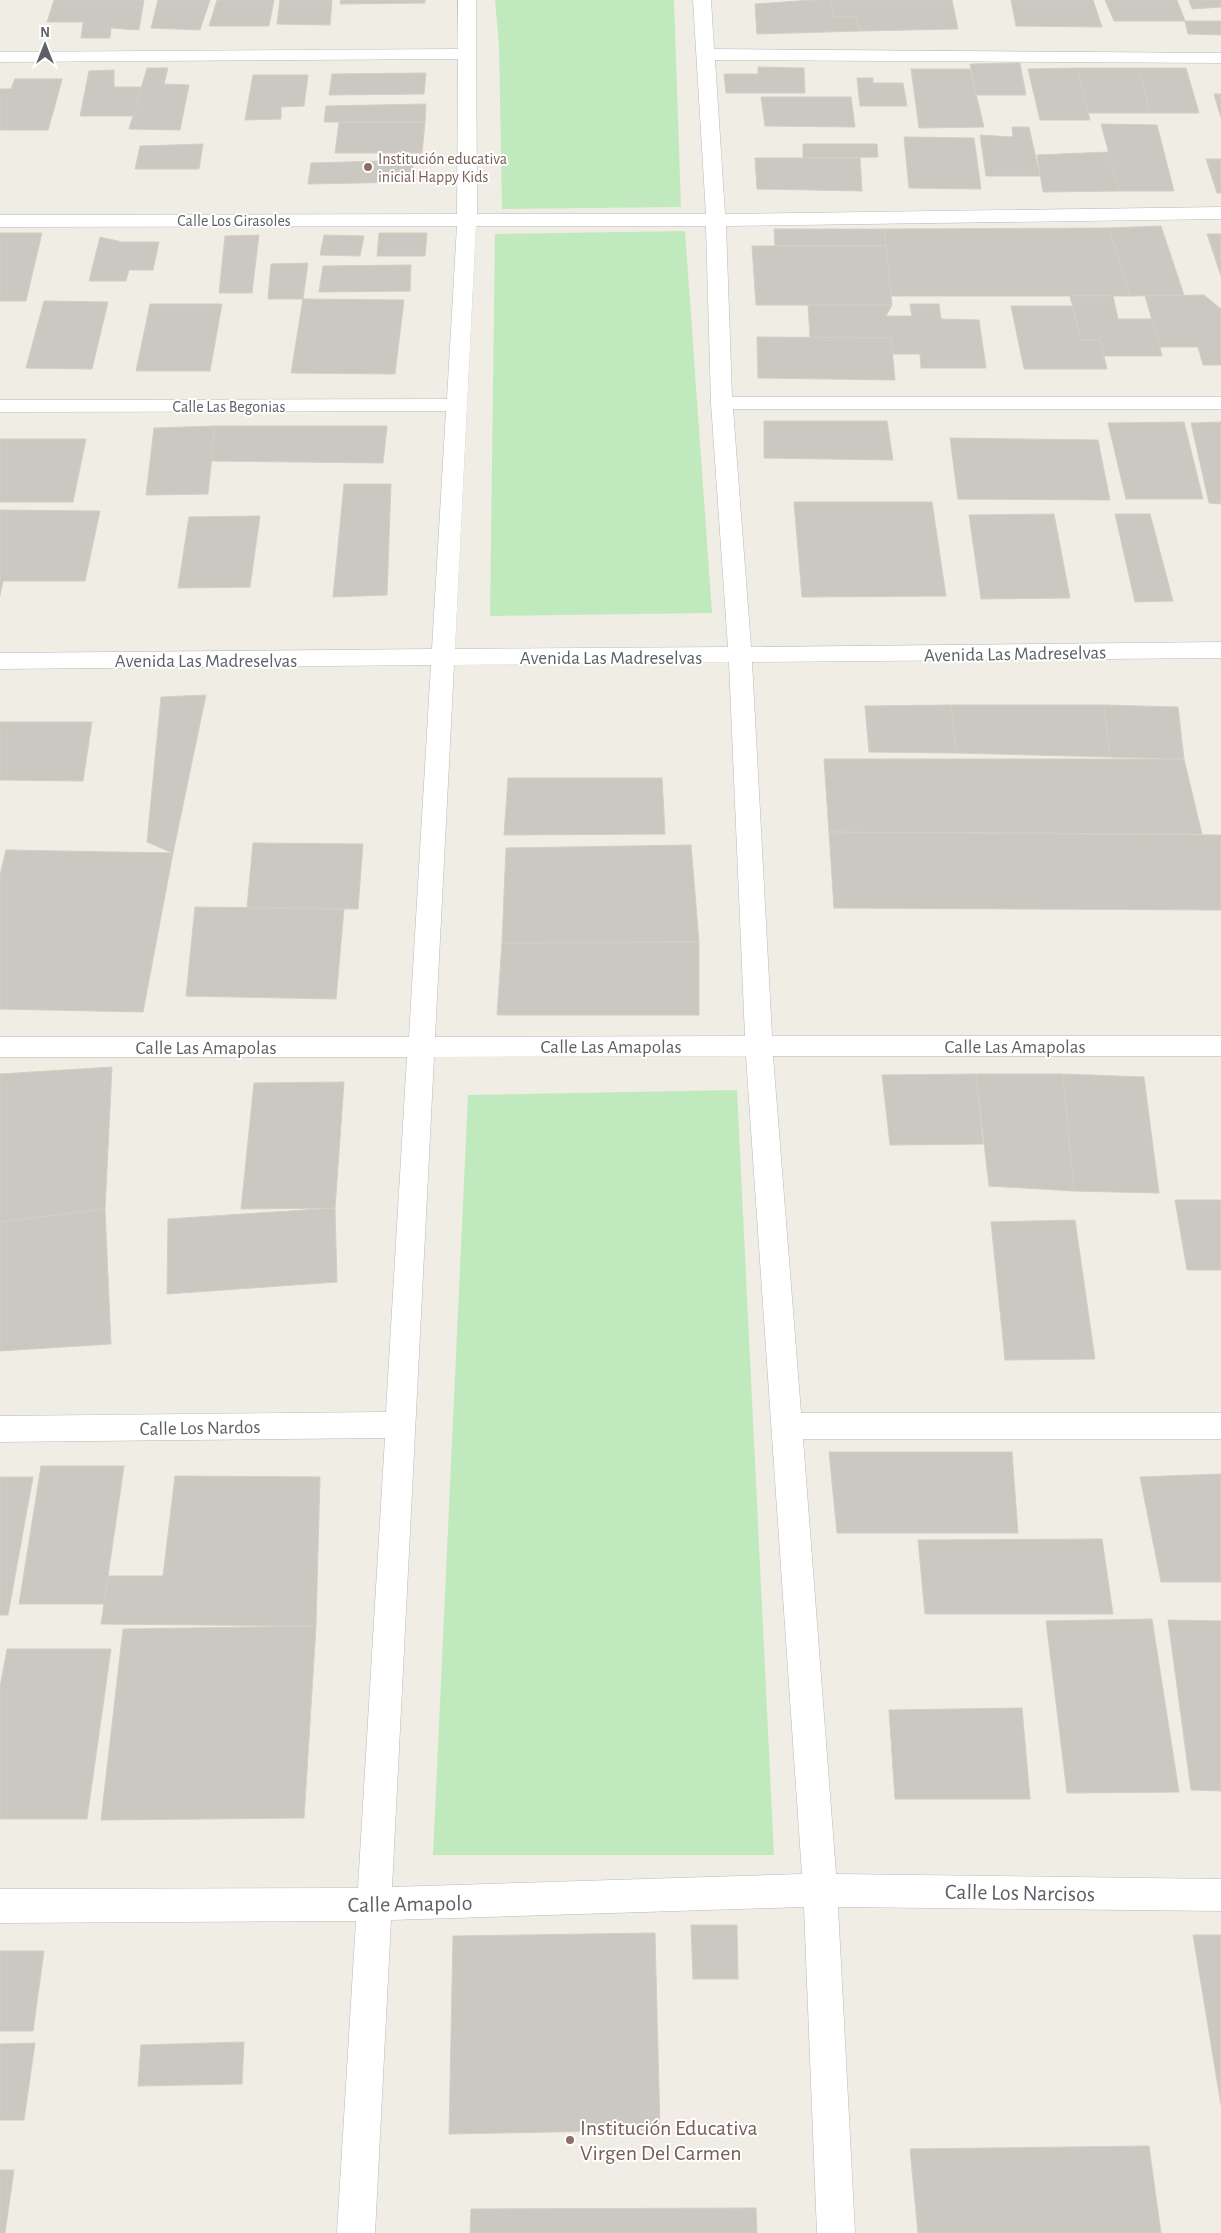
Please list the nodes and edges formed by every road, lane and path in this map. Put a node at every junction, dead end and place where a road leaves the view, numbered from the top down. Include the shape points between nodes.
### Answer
1 (467, 0) edge
2 (702, 0) edge
3 (466, 54) junction
4 (705, 54) junction
5 (0, 57) edge
6 (1221, 58) edge
7 (1221, 213) edge
8 (467, 220) junction
9 (716, 220) junction
10 (0, 221) edge
11 (722, 403) junction
12 (1221, 403) edge
13 (458, 405) junction
14 (0, 406) edge
15 (1221, 650) edge
16 (740, 656) junction
17 (443, 658) junction
18 (0, 661) edge
19 (759, 1045) junction
20 (1221, 1046) edge
21 (0, 1047) edge
22 (422, 1047) junction
23 (400, 1425) junction
24 (786, 1426) junction
25 (1221, 1426) edge
26 (0, 1429) edge
27 (820, 1890) junction
28 (1221, 1894) edge
29 (374, 1904) junction
30 (0, 1906) edge
31 (356, 2233) edge
32 (836, 2233) edge

1 - 3 street
2 - 4 street
3 - 5 street
3 - 8 street
4 - 6 street
4 - 9 street
7 - 9 street, Calle Los Girasoles
8 - 9 street, Calle Los Girasoles
8 - 10 street, Calle Los Girasoles
8 - 13 street
9 - 11 street
11 - 12 street
11 - 16 street
13 - 14 street, Calle Las Begonias
13 - 17 street
15 - 16 street, Avenida Las Madreselvas
16 - 17 street, Avenida Las Madreselvas
16 - 19 street
17 - 18 street, Avenida Las Madreselvas
17 - 22 street
19 - 20 street, Calle Las Amapolas
19 - 22 street, Calle Las Amapolas
19 - 24 street
21 - 22 street, Calle Las Amapolas
22 - 23 street
23 - 26 street, Calle Los Nardos
23 - 29 street
24 - 25 street
24 - 27 street
27 - 28 street, Calle Los Narcisos
27 - 29 street, Calle Amapolo
27 - 32 street
29 - 30 street, Calle Amapolo
29 - 31 street

